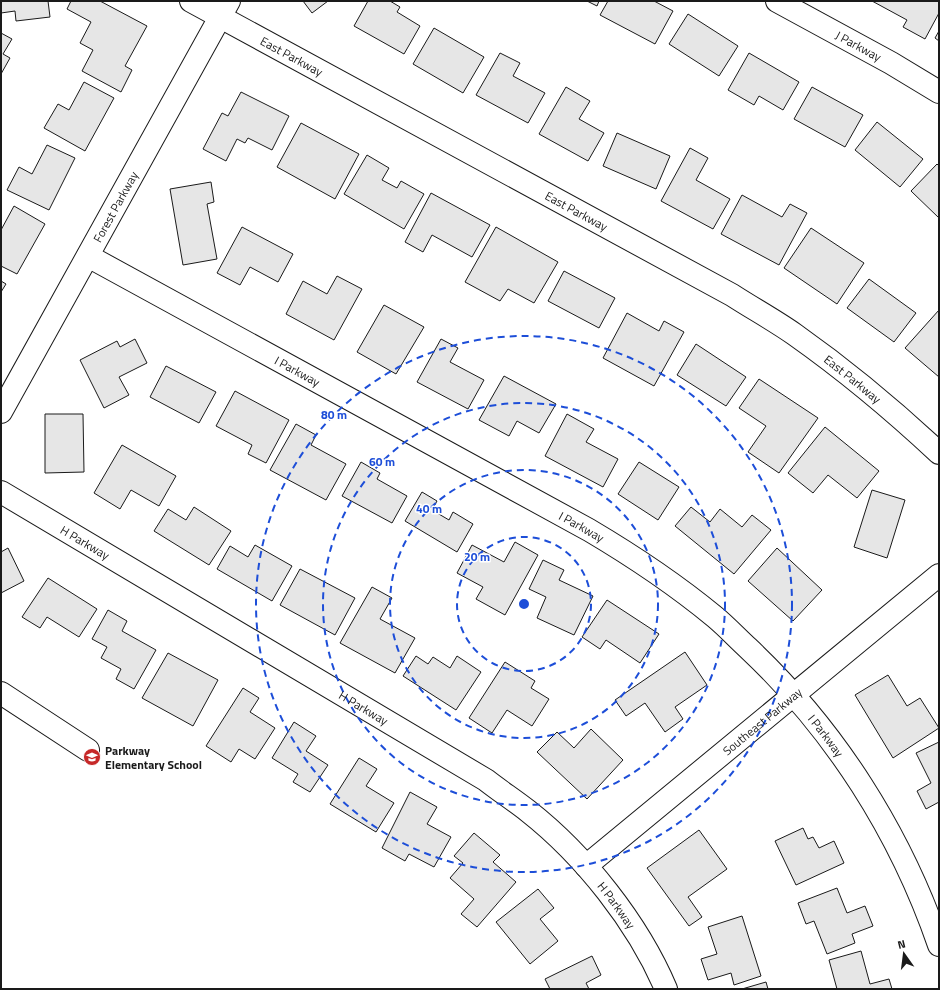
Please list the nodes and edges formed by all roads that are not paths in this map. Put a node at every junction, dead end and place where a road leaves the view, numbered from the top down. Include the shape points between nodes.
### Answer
1 (191, 1) edge
2 (777, 1) edge
3 (224, 9) edge
4 (939, 92) edge
5 (88, 256) junction
6 (1, 412) edge
7 (939, 454) edge
8 (1, 492) edge
9 (939, 575) edge
10 (1, 693) edge
11 (794, 695) junction
12 (88, 750) dead end
13 (586, 866) junction
14 (939, 945) edge
15 (666, 989) edge

1 - 3 street, East Parkway
2 - 4 street, J Parkway via 891,62
3 - 5 street, Forest Parkway
3 - 7 street, East Parkway via 732,295 793,333 851,376 906,422
5 - 6 street, Forest Parkway
5 - 11 street, I Parkway via 582,526 632,556 717,618
8 - 13 street, H Parkway via 486,780 528,811
9 - 11 street, Southeast Parkway
10 - 12 street
11 - 13 street, Southeast Parkway
11 - 14 street, I Parkway via 830,738 871,798 896,844 929,916
13 - 15 street, H Parkway via 612,898 641,941

